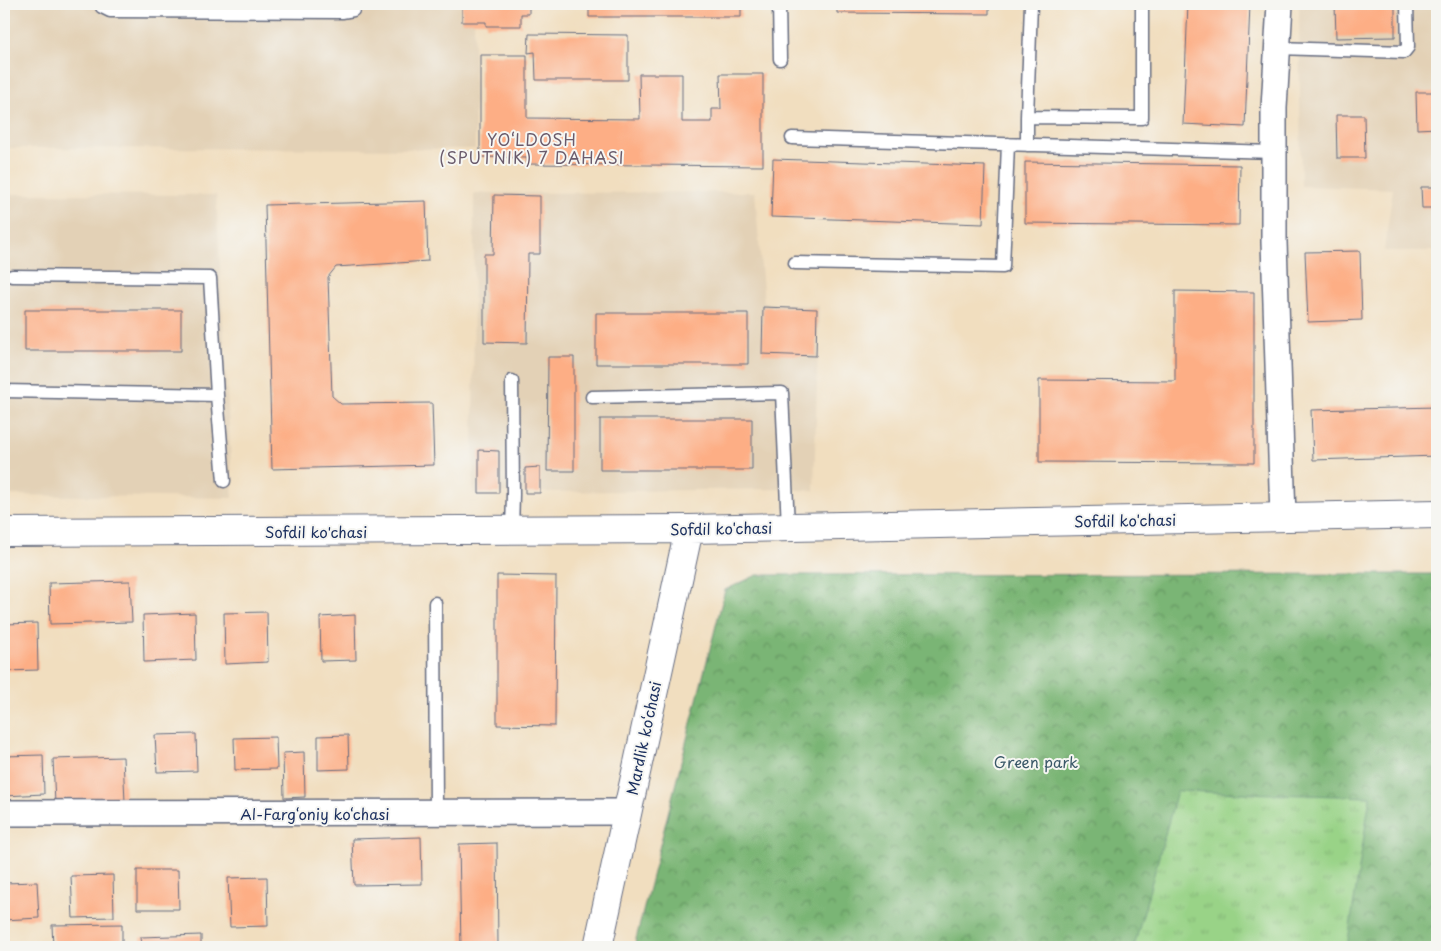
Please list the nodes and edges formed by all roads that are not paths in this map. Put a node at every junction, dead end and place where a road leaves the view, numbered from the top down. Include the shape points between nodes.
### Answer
1 (102, 4) edge
2 (355, 4) edge
3 (779, 4) edge
4 (1031, 4) edge
5 (1142, 4) edge
6 (1280, 4) edge
7 (1407, 4) edge
8 (1277, 48) junction
9 (780, 60) dead end
10 (1027, 117) junction
11 (792, 138) dead end
12 (1008, 144) junction
13 (1027, 145) junction
14 (1274, 152) junction
15 (795, 263) dead end
16 (12, 276) dead end
17 (512, 381) dead end
18 (4, 390) edge
19 (217, 395) junction
20 (592, 397) dead end
21 (224, 481) dead end
22 (1437, 514) edge
23 (1283, 517) junction
24 (788, 527) junction
25 (689, 529) junction
26 (512, 530) junction
27 (4, 532) edge
28 (435, 603) dead end
29 (436, 812) junction
30 (627, 812) junction
31 (4, 813) edge
32 (598, 947) edge

1 - 2 lane via 110,11 342,12 353,10
3 - 9 lane
4 - 10 lane
5 - 10 lane via 1142,118
6 - 8 street
7 - 8 lane via 1408,47 1404,52
8 - 14 street
10 - 13 lane
11 - 12 lane
12 - 13 lane
12 - 15 lane via 1003,267
13 - 14 lane
14 - 23 street
16 - 19 lane via 210,278
17 - 26 lane
18 - 19 lane
19 - 21 lane
20 - 24 lane via 782,393
22 - 23 street, Sofdil ko'chasi
23 - 24 street, Sofdil ko'chasi
24 - 25 street, Sofdil ko'chasi
25 - 26 street, Sofdil ko'chasi
25 - 30 street, Mardlik ko‘chasi
26 - 27 street, Sofdil ko'chasi
28 - 29 lane
29 - 30 street, Al-Farg‘oniy ko‘chasi
29 - 31 street, Al-Farg‘oniy ko‘chasi
30 - 32 street, Mardlik ko‘chasi

